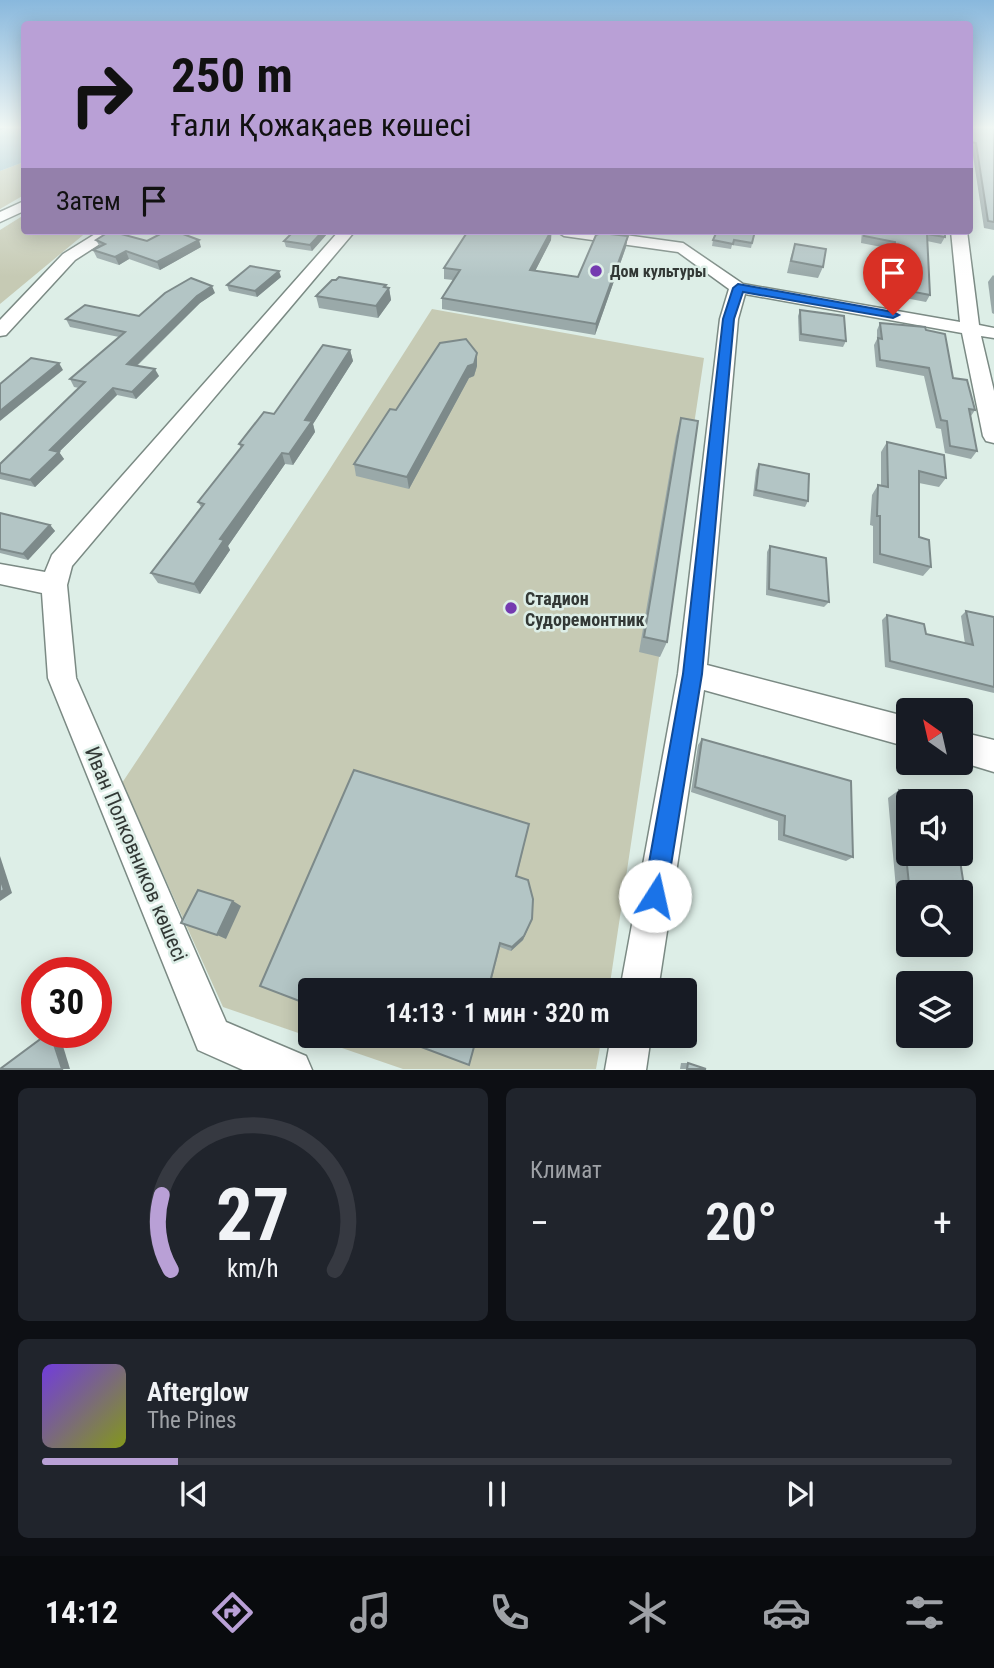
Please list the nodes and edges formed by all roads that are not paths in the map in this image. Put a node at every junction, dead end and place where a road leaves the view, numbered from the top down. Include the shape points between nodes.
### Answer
1 (21, 207) edge
2 (0, 218) edge
3 (104, 235) edge
4 (344, 235) edge
5 (592, 235) edge
6 (688, 235) edge
7 (959, 235) edge
8 (683, 248) junction
9 (738, 288) junction
10 (970, 329) junction
11 (0, 331) edge
12 (994, 333) edge
13 (994, 436) edge
14 (0, 574) edge
15 (54, 585) junction
16 (692, 674) junction
17 (896, 729) edge
18 (973, 750) edge
19 (994, 756) edge
20 (641, 978) edge
21 (629, 1048) edge
22 (292, 1069) edge
23 (625, 1069) edge

1 - 2 street
3 - 11 street via 69,257
4 - 15 street, Иван Полковников көшесі via 61,562
5 - 8 street
6 - 8 street
7 - 10 street
8 - 9 street
9 - 10 street
9 - 16 street via 729,319
10 - 12 street
10 - 13 street
14 - 15 street
15 - 22 street, Иван Полковников көшесі via 62,678 212,1036
16 - 17 street
16 - 20 street
18 - 19 street
21 - 23 street

